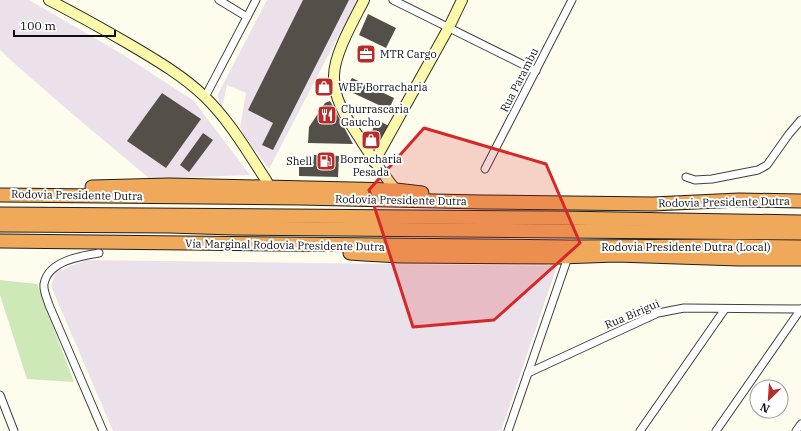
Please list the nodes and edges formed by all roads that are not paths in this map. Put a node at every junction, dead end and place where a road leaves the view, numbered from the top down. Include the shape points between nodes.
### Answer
1 (49, 0) edge
2 (218, 0) edge
3 (256, 0) edge
4 (364, 0) edge
5 (393, 0) edge
6 (462, 0) edge
7 (572, 0) edge
8 (246, 17) junction
9 (449, 27) junction
10 (536, 71) junction
11 (205, 97) junction
12 (801, 120) edge
13 (374, 162) junction
14 (485, 169) dead end
15 (383, 175) junction
16 (686, 177) dead end
17 (270, 188) junction
18 (379, 190) junction
19 (396, 190) junction
20 (801, 192) edge
21 (0, 194) edge
22 (36, 194) junction
23 (801, 200) edge
24 (481, 202) junction
25 (653, 204) junction
26 (0, 214) edge
27 (801, 222) edge
28 (0, 225) edge
29 (234, 228) junction
30 (801, 233) edge
31 (0, 241) edge
32 (313, 245) junction
33 (570, 247) junction
34 (801, 247) edge
35 (99, 253) dead end
36 (567, 260) dead end
37 (801, 260) edge
38 (725, 309) junction
39 (801, 309) edge
40 (528, 373) junction
41 (0, 396) edge
42 (801, 424) edge
43 (14, 431) edge
44 (103, 431) edge
45 (508, 431) edge
46 (640, 431) edge
47 (716, 431) edge
48 (796, 431) edge

1 - 11 street via 159,61 187,80
2 - 8 street
3 - 8 street
4 - 13 street via 342,46 334,77 341,107
5 - 9 street
6 - 9 street
7 - 10 street, Rua Parambu
8 - 11 street
9 - 10 street
9 - 13 street
10 - 14 street, Rua Parambu
11 - 17 street via 226,120
12 - 16 street via 767,165 758,170 712,179 695,180
13 - 15 street
15 - 18 street
15 - 19 street
17 - 18 highway
17 - 22 highway via 169,185 85,187 57,188
18 - 19 highway
19 - 24 highway via 473,198
20 - 25 highway via 665,197
21 - 22 highway, Rodovia Presidente Dutra
22 - 24 highway, Rodovia Presidente Dutra
23 - 25 highway, Rodovia Presidente Dutra
24 - 25 highway, Rodovia Presidente Dutra
26 - 27 highway, Rodovia Presidente Dutra
28 - 29 highway
29 - 30 highway
29 - 33 highway via 254,232 547,241
31 - 32 highway, Via Marginal Rodovia Presidente Dutra
32 - 33 highway, Via Marginal Rodovia Presidente Dutra
32 - 37 highway via 347,252 400,256 616,256
33 - 34 highway, Rodovia Presidente Dutra (Local)
35 - 44 street via 80,256 58,264 49,272 44,283 44,292
36 - 40 street
38 - 39 street, Rua Birigui
38 - 40 street, Rua Birigui via 684,308 658,313
38 - 46 street
39 - 47 street
40 - 45 street
41 - 43 street
42 - 48 street

